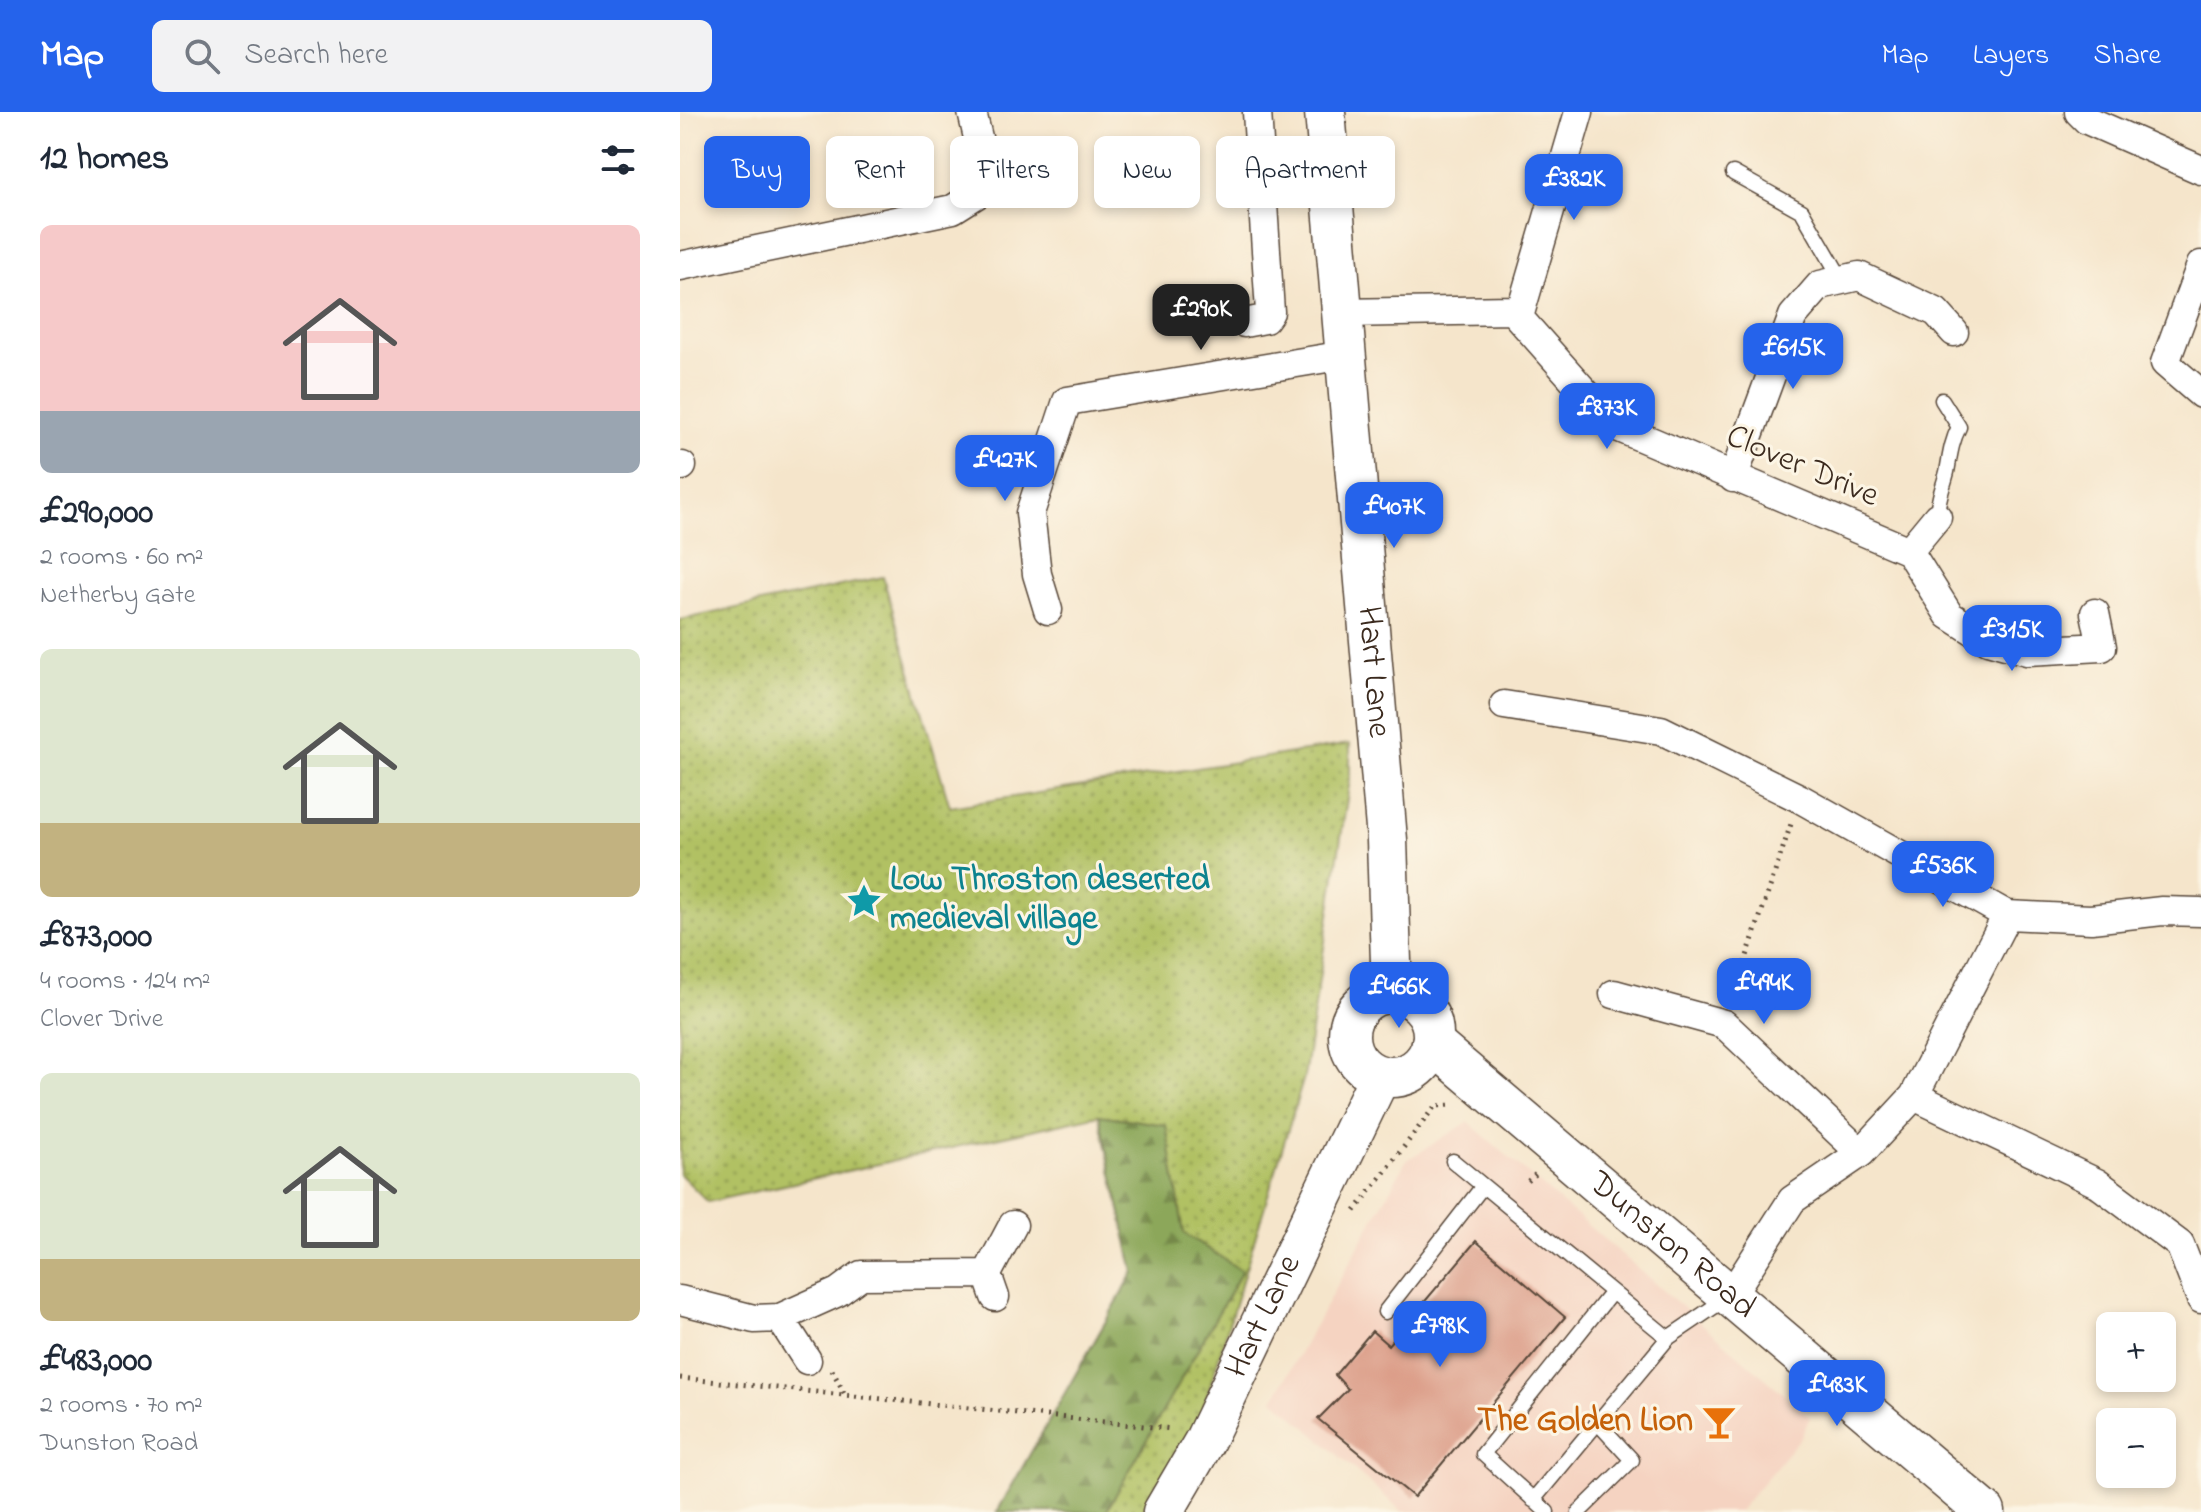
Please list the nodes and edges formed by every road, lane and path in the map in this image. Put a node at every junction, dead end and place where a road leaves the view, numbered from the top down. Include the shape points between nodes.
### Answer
1 (972, 112) edge
2 (1257, 112) edge
3 (1325, 112) edge
4 (1579, 112) edge
5 (2079, 112) edge
6 (2201, 170) edge
7 (1733, 173) dead end
8 (2201, 265) edge
9 (680, 266) edge
10 (1831, 283) junction
11 (1341, 313) junction
12 (1519, 317) junction
13 (1244, 323) dead end
14 (1954, 332) dead end
15 (1345, 355) junction
16 (2201, 394) edge
17 (1942, 400) dead end
18 (1733, 478) junction
19 (1937, 517) joint
20 (1909, 551) junction
21 (1048, 610) dead end
22 (2095, 613) dead end
23 (1504, 705) dead end
24 (1799, 798) junction
25 (2201, 912) edge
26 (2007, 915) junction
27 (1392, 993) junction
28 (1614, 994) dead end
29 (1724, 1024) junction
30 (1432, 1043) junction
31 (1380, 1076) junction
32 (1914, 1096) junction
33 (1861, 1153) junction
34 (1453, 1161) dead end
35 (1483, 1186) junction
36 (1013, 1225) dead end
37 (1612, 1292) junction
38 (1731, 1295) junction
39 (2201, 1299) edge
40 (680, 1300) edge
41 (1385, 1312) dead end
42 (780, 1318) junction
43 (1668, 1338) junction
44 (807, 1360) dead end
45 (680, 1378) edge
46 (1597, 1422) junction
47 (1178, 1430) dead end
48 (1533, 1500) junction
49 (1163, 1512) edge
50 (1547, 1512) edge
51 (1579, 1512) edge
52 (1985, 1512) edge

1 - 9 street via 982,155 977,194 953,209
2 - 13 street via 1270,312 1265,319
3 - 11 street, Hart Lane
4 - 12 street
5 - 6 street
7 - 10 lane via 1802,211
8 - 16 street via 2165,363
10 - 14 street via 1859,276 1936,312
10 - 18 street via 1793,316
11 - 12 street via 1512,310
11 - 15 street, Hart Lane
12 - 18 street, Clover Drive via 1615,426
15 - 21 street via 1067,401 1030,513 1037,574
15 - 27 street, Hart Lane via 1387,840
17 - 19 lane via 1959,427 1937,499
18 - 20 street, Clover Drive
19 - 20 street
20 - 22 street via 1949,615 1988,640 2027,651 2102,647
23 - 24 street via 1661,730
24 - 26 street
24 - 29 path
25 - 26 street via 2091,919
26 - 32 street
27 - 30 street via 1419,1003 1432,1024
27 - 31 street via 1365,1001 1350,1026 1355,1057
28 - 29 street
29 - 33 street
30 - 31 street via 1409,1073
30 - 38 street, Dunston Road
31 - 49 street, Hart Lane via 1204,1442
32 - 33 street
32 - 39 street via 2097,1183 2180,1245
33 - 38 street via 1792,1200
34 - 35 lane
35 - 37 lane
35 - 41 lane
36 - 42 street via 991,1286 861,1275 838,1292
37 - 43 lane
37 - 48 lane via 1483,1454
38 - 43 lane
38 - 52 street, Dunston Road
40 - 42 street via 754,1319
42 - 44 street
43 - 46 lane
45 - 47 path
46 - 48 lane
46 - 51 lane via 1632,1460
48 - 50 lane

